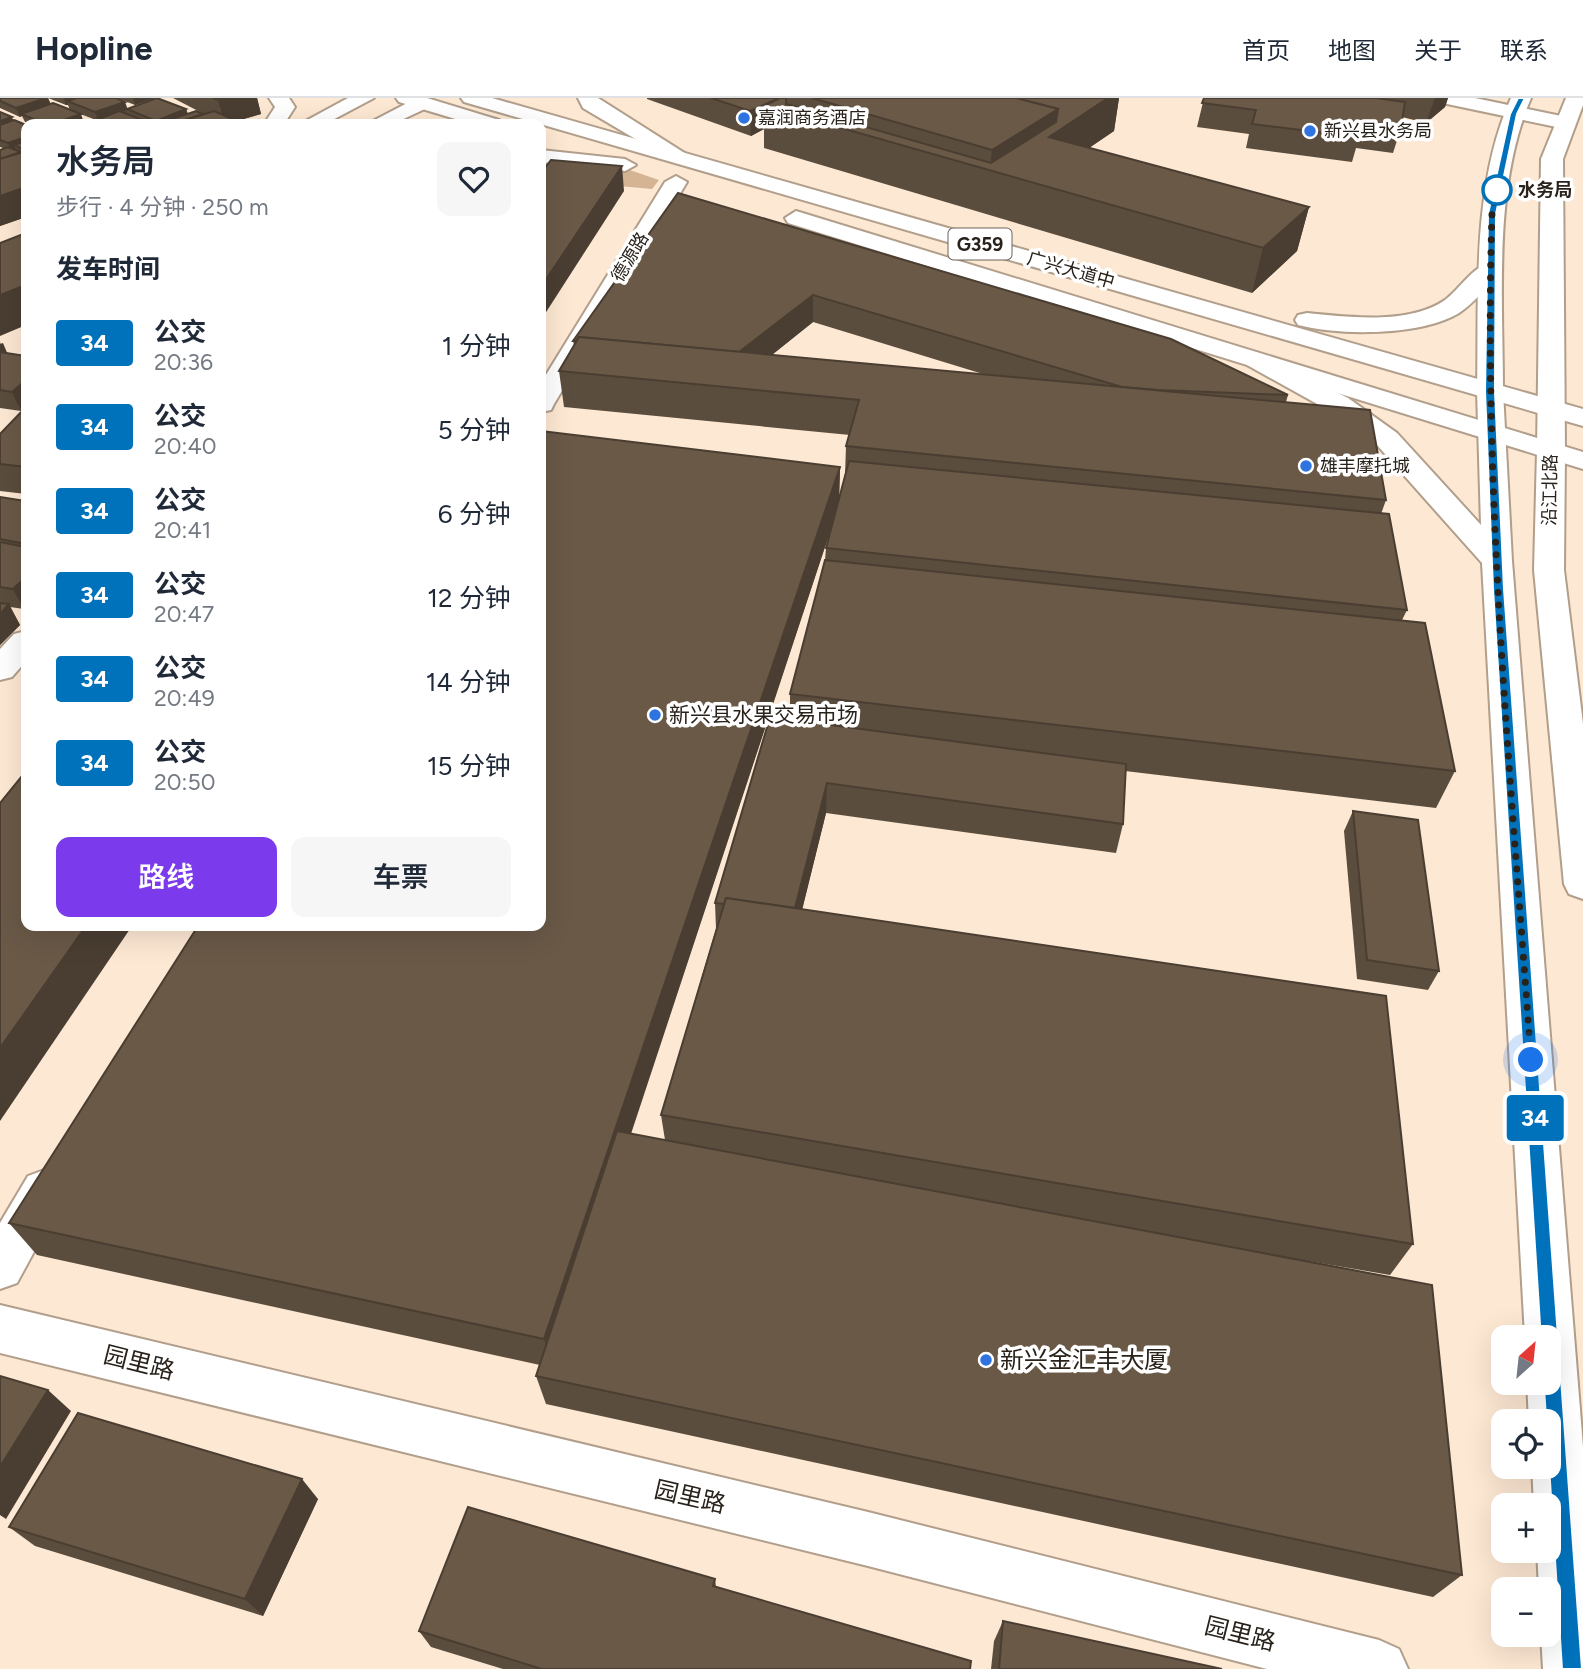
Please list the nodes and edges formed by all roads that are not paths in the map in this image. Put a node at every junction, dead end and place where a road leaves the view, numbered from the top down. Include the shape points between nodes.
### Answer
1 (279, 98) edge
2 (364, 98) edge
3 (471, 98) edge
4 (588, 98) edge
5 (1447, 98) edge
6 (1576, 98) edge
7 (420, 100) edge
8 (1518, 106) edge
9 (277, 119) edge
10 (320, 119) edge
11 (386, 119) edge
12 (477, 119) edge
13 (532, 119) edge
14 (1566, 123) junction
15 (546, 124) edge
16 (546, 141) edge
17 (546, 157) edge
18 (625, 165) junction
19 (679, 170) junction
20 (702, 190) dead end
21 (768, 210) dead end
22 (1490, 270) junction
23 (1158, 295) junction
24 (1256, 360) junction
25 (1490, 391) junction
26 (546, 396) edge
27 (1551, 408) junction
28 (1583, 418) edge
29 (1493, 434) junction
30 (1551, 451) junction
31 (1583, 461) edge
32 (1497, 561) junction
33 (21, 646) edge
34 (0, 669) edge
35 (1583, 884) edge
36 (65, 1158) edge
37 (0, 1267) edge
38 (0, 1329) edge
39 (1379, 1669) edge
40 (1572, 1669) edge

1 - 9 main road via 285,107
2 - 10 main road
3 - 13 main road, 广兴大道中 / G359
4 - 19 main road
5 - 8 main road
6 - 14 main road, 沿江北路
7 - 11 main road
7 - 12 main road
8 - 14 main road
8 - 22 main road via 1492,214
14 - 27 main road, 沿江北路 via 1552,159
15 - 19 main road, 广兴大道中 / G359
16 - 18 main road, 广兴大道中 / G359
17 - 18 main road
18 - 19 main road, 广兴大道中 / G359
19 - 20 main road, 广兴大道中 / G359
19 - 23 main road, 广兴大道中 / G359
19 - 26 main road, 德源路
21 - 24 main road, 广兴大道中 / G359
22 - 23 main road via 1449,309 1402,321 1343,326
22 - 25 main road
23 - 25 main road, 广兴大道中 / G359
24 - 29 main road, 广兴大道中 / G359
24 - 32 main road via 1338,404 1387,439
25 - 27 main road, 广兴大道中 / G359
25 - 29 main road
27 - 28 main road, G359
27 - 30 main road, 沿江北路
29 - 30 main road, 广兴大道中 / G359
29 - 32 main road
30 - 31 main road, G359
30 - 35 main road, 沿江北路 via 1549,569
32 - 40 main road
33 - 34 main road
36 - 37 main road
38 - 39 main road, 园里路 via 855,1536

